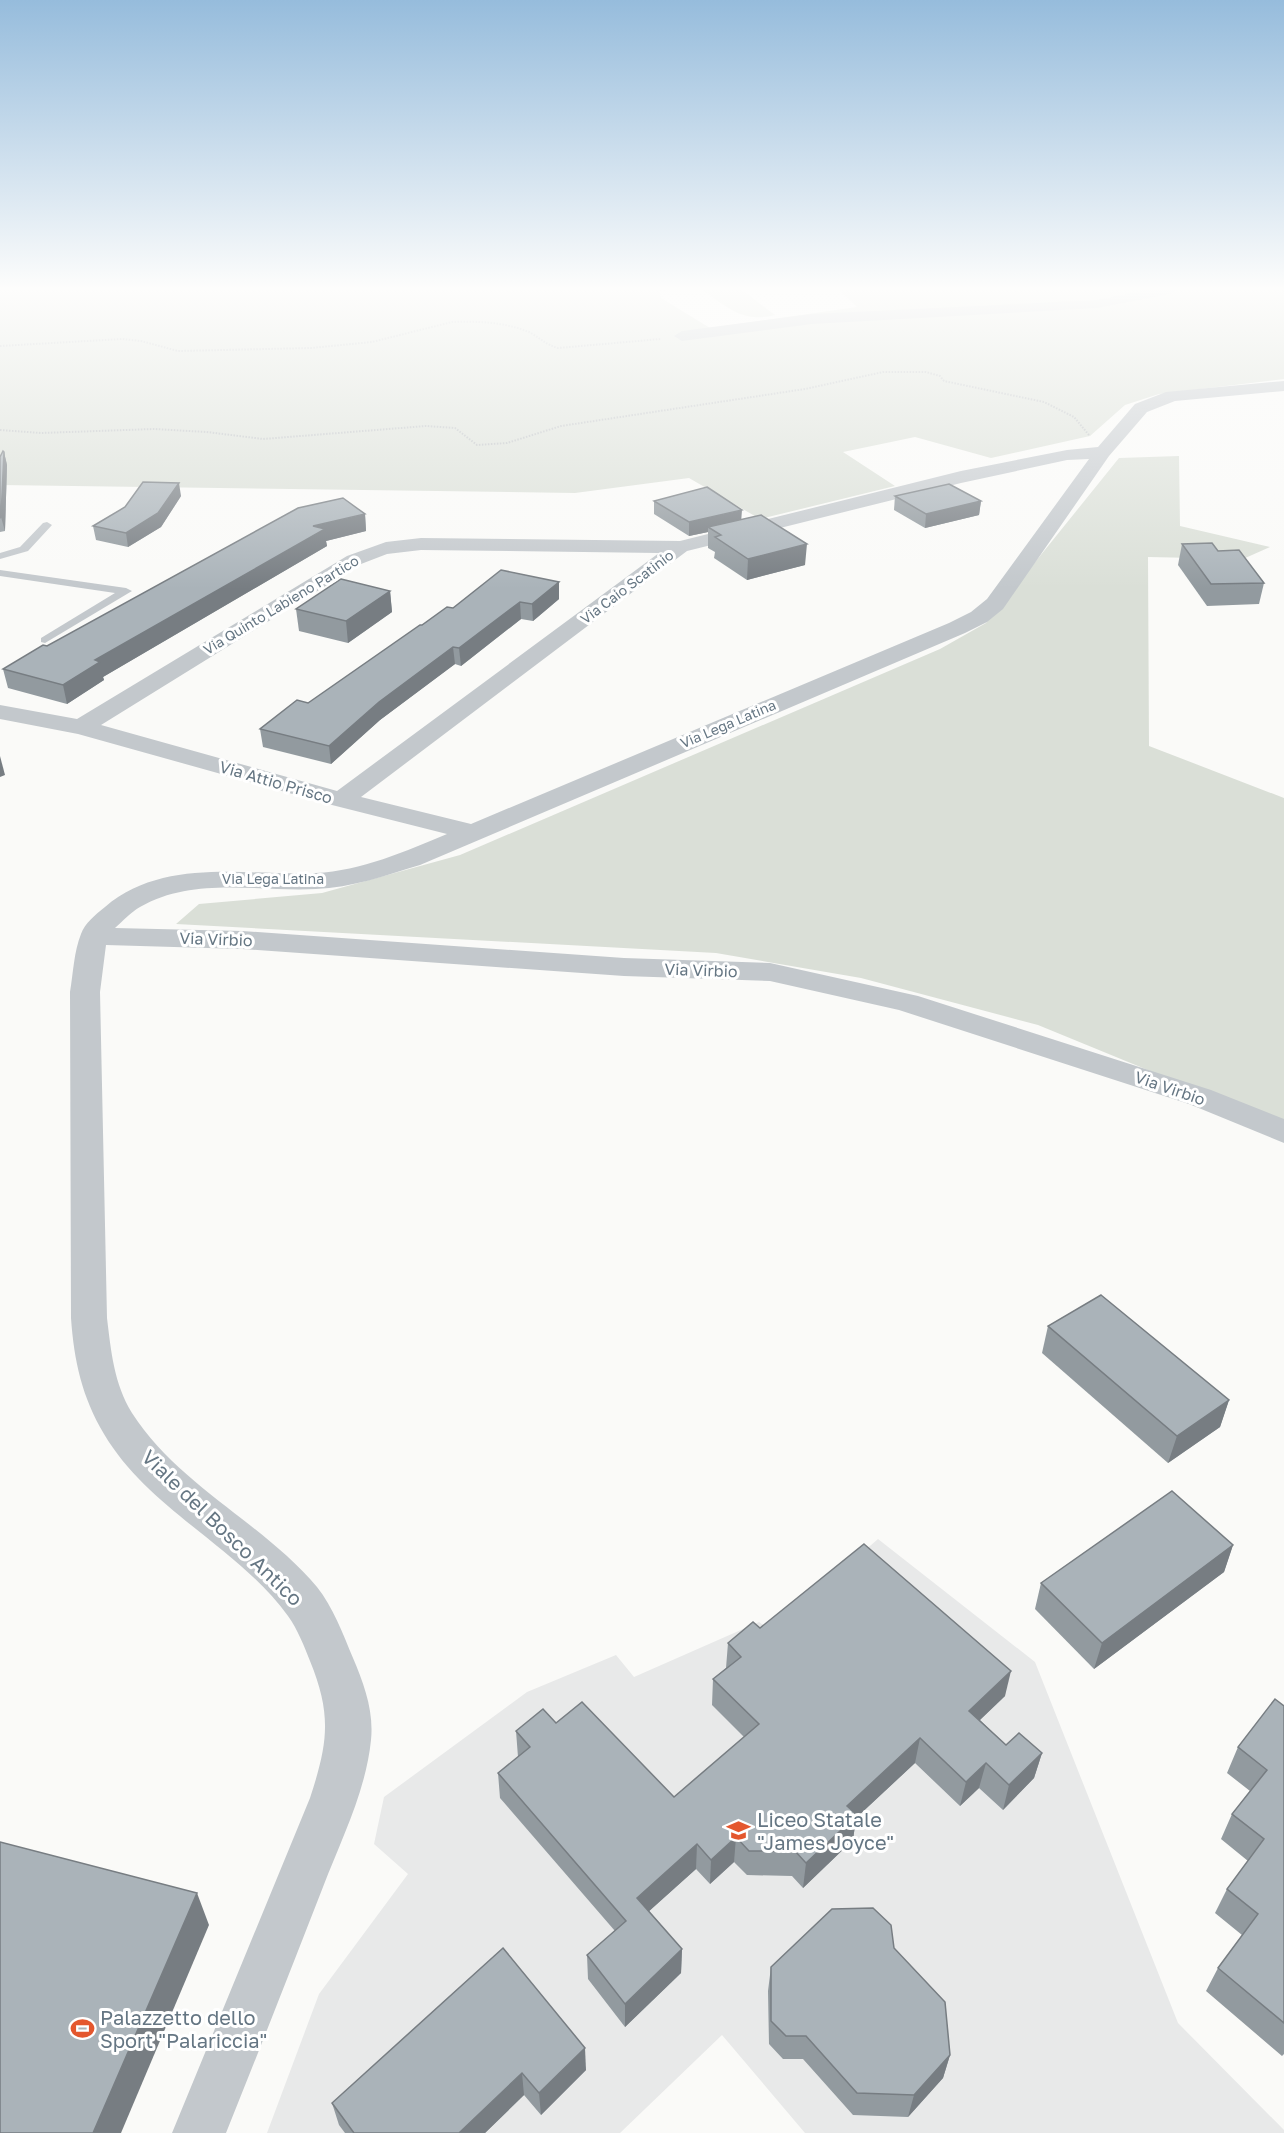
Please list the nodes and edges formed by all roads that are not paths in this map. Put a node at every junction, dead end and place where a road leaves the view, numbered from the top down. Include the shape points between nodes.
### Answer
1 (1244, 390) edge
2 (1103, 452) junction
3 (47, 525) dead end
4 (680, 547) junction
5 (0, 556) edge
6 (0, 573) edge
7 (45, 640) dead end
8 (0, 712) edge
9 (81, 727) junction
10 (341, 800) junction
11 (472, 832) junction
12 (94, 936) junction
13 (1284, 1132) edge
14 (200, 2133) edge

1 - 2 street, Via Lega Latina via 1153,402 1138,410
2 - 4 street, Via Caio Scatinio via 1075,453 950,479
2 - 11 street, Via Lega Latina via 995,604 979,617
3 - 5 lane via 24,549
4 - 9 street, Via Quinto Labieno Partico via 421,544 370,553
4 - 10 street, Via Caio Scatinio
6 - 7 lane via 126,591
8 - 9 street, Via Attio Prisco
9 - 10 street, Via Attio Prisco
10 - 11 street, Via Attio Prisco
11 - 12 street, Via Lega Latina via 410,859 353,876 298,882 201,880 163,888 117,910
12 - 13 street, Via Virbio via 242,940 624,968 770,972 907,1003 1200,1097
12 - 14 street, Viale del Bosco Antico via 85,992 89,1318 92,1353 102,1391 122,1427 148,1459 304,1604 340,1679 349,1723 342,1768 318,1836

